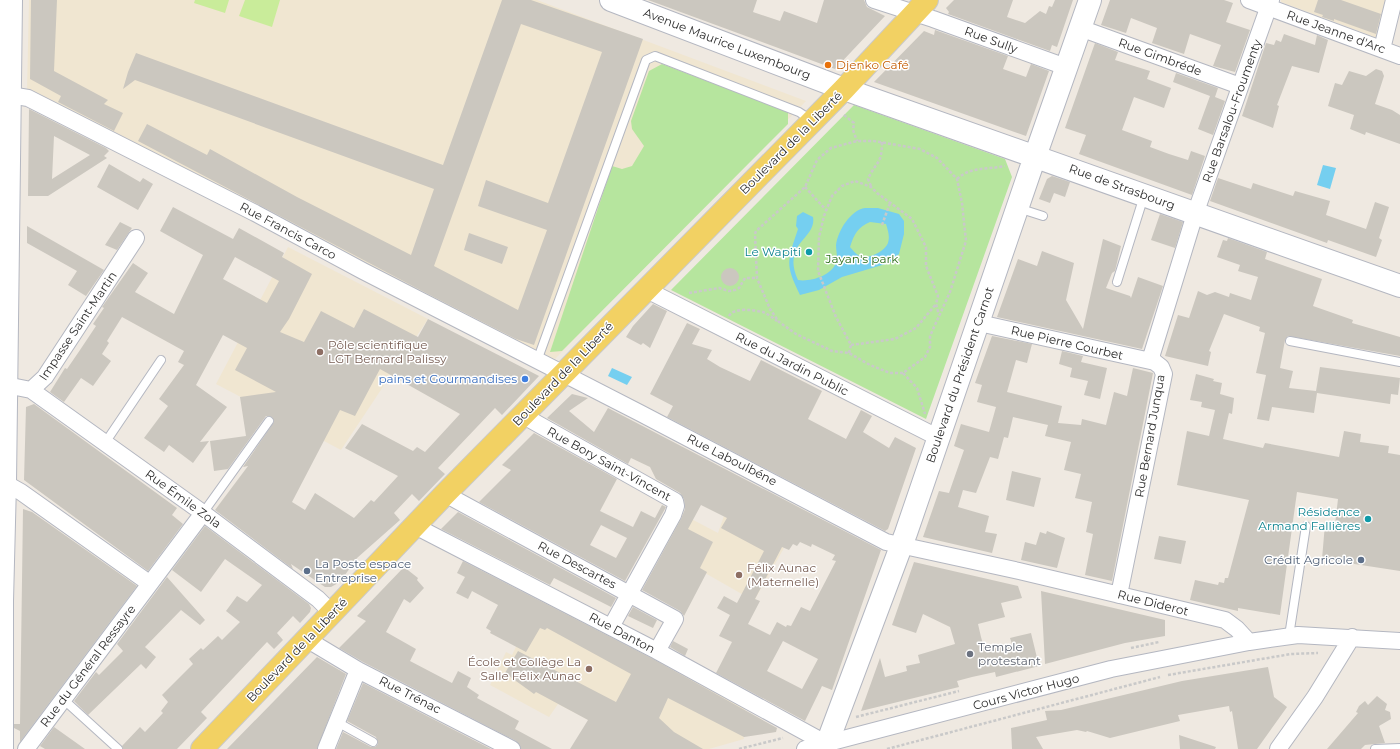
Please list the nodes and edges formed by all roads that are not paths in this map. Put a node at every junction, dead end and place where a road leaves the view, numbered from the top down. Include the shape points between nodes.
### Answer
1 (874, 0) edge
2 (1090, 0) edge
3 (1249, 0) edge
4 (1394, 0) edge
5 (617, 1) edge
6 (1270, 4) edge
7 (921, 6) edge
8 (7, 10) edge
9 (1080, 28) junction
10 (1382, 49) junction
11 (1400, 56) edge
12 (1066, 67) junction
13 (1240, 86) junction
14 (844, 89) junction
15 (10, 95) junction
16 (812, 121) junction
17 (1033, 162) junction
18 (5, 165) edge
19 (1144, 196) junction
20 (1018, 207) junction
21 (1194, 214) junction
22 (1043, 216) dead end
23 (136, 238) dead end
24 (1117, 282) dead end
25 (1400, 286) edge
26 (654, 294) junction
27 (4, 305) edge
28 (979, 323) junction
29 (1290, 341) dead end
30 (161, 360) dead end
31 (537, 361) junction
32 (1154, 362) junction
33 (1400, 362) edge
34 (563, 374) junction
35 (6, 385) junction
36 (31, 390) junction
37 (3, 410) edge
38 (522, 415) junction
39 (268, 421) dead end
40 (939, 438) junction
41 (105, 443) junction
42 (6, 483) junction
43 (445, 494) junction
44 (202, 513) junction
45 (415, 526) junction
46 (1306, 526) dead end
47 (901, 545) junction
48 (149, 583) junction
49 (1, 585) edge
50 (630, 593) junction
51 (1119, 595) junction
52 (332, 613) junction
53 (611, 627) junction
54 (1289, 636) junction
55 (1352, 637) junction
56 (308, 640) junction
57 (1400, 641) edge
58 (1249, 642) junction
59 (657, 651) junction
60 (358, 670) junction
61 (63, 700) junction
62 (337, 722) junction
63 (373, 742) dead end
64 (826, 747) edge
65 (1400, 748) edge
66 (2, 749) edge
67 (26, 749) edge
68 (118, 749) edge
69 (202, 749) edge
70 (326, 749) edge
71 (512, 749) edge
72 (805, 749) edge
73 (1278, 749) edge
74 (1375, 749) edge

1 - 7 street, Rue Sully
2 - 9 street, Boulevard du Président Carnot
3 - 6 street, Rue Jeanne d'Arc
4 - 10 street
5 - 14 street, Avenue Maurice Luxembourg
6 - 10 street, Rue Jeanne d'Arc
6 - 13 street, Rue Barsalou-Froumenty
7 - 12 street, Rue Sully
7 - 14 main road, Boulevard de la Liberté
8 - 15 street
9 - 12 street, Boulevard du Président Carnot
9 - 13 street, Rue Gimbréde
10 - 11 street, Rue Jeanne d'Arc
12 - 17 street, Boulevard du Président Carnot
13 - 21 street, Rue Barsalou-Froumenty
14 - 16 main road, Boulevard de la Liberté
14 - 17 street, Rue de Strasbourg
15 - 18 street
15 - 31 street, Rue Francis Carco via 28,98 255,213
16 - 26 main road, Boulevard de la Liberté
16 - 31 lane via 799,112 655,56 646,60
17 - 19 street, Rue de Strasbourg
17 - 20 street, Boulevard du Président Carnot
18 - 27 street
19 - 21 street, Rue de Strasbourg
19 - 24 lane
20 - 22 lane
20 - 28 street, Boulevard du Président Carnot
21 - 25 street, Rue de Strasbourg
21 - 32 street, Rue Bernard Junqua via 1151,357
23 - 36 street, Impasse Saint-Martin via 46,377
26 - 34 main road, Boulevard de la Liberté
26 - 40 street, Rue du Jardin Public
27 - 35 street
28 - 32 street, Rue Pierre Courbet
28 - 40 street, Boulevard du Président Carnot
29 - 33 lane
30 - 41 lane
31 - 34 street, Rue Francis Carco
32 - 51 street, Rue Bernard Junqua via 1161,367 1164,374
34 - 38 main road, Boulevard de la Liberté
34 - 47 street, Rue Laboulbéne via 886,542
35 - 36 street, Impasse Saint-Martin
35 - 37 street
36 - 41 street, Rue Émile Zola
37 - 42 street
38 - 43 main road, Boulevard de la Liberté
38 - 50 street, Rue Bory Saint-Vincent via 675,501 673,515
39 - 44 lane
40 - 47 street, Boulevard du Président Carnot
41 - 44 street, Rue Émile Zola
42 - 48 street
42 - 49 street
43 - 45 main road, Boulevard de la Liberté
43 - 50 street, Rue Descartes
44 - 48 street, Rue du Général Ressayre
44 - 52 street, Rue Émile Zola via 318,599
45 - 52 main road, Boulevard de la Liberté
45 - 53 street, Rue Danton
46 - 54 lane
47 - 51 street, Rue Diderot
47 - 64 street, Boulevard du Président Carnot
48 - 61 street, Rue du Général Ressayre
49 - 66 street
50 - 53 street, Rue Bory Saint-Vincent
50 - 59 street, Rue Descartes via 675,618
51 - 58 street, Rue Diderot via 1225,620
52 - 56 main road, Boulevard de la Liberté
53 - 59 street, Rue Danton
54 - 55 street
54 - 58 street
55 - 57 street
55 - 73 street via 1315,697
56 - 60 street, Rue Trénac
56 - 69 main road, Boulevard de la Liberté
58 - 64 street, Cours Victor Hugo via 1111,670
59 - 64 street, Rue Danton
60 - 62 street
60 - 71 street, Rue Trénac
61 - 67 street, Rue du Général Ressayre
61 - 68 lane
62 - 63 lane
62 - 70 street
64 - 72 street, Cours Victor Hugo
65 - 74 lane

